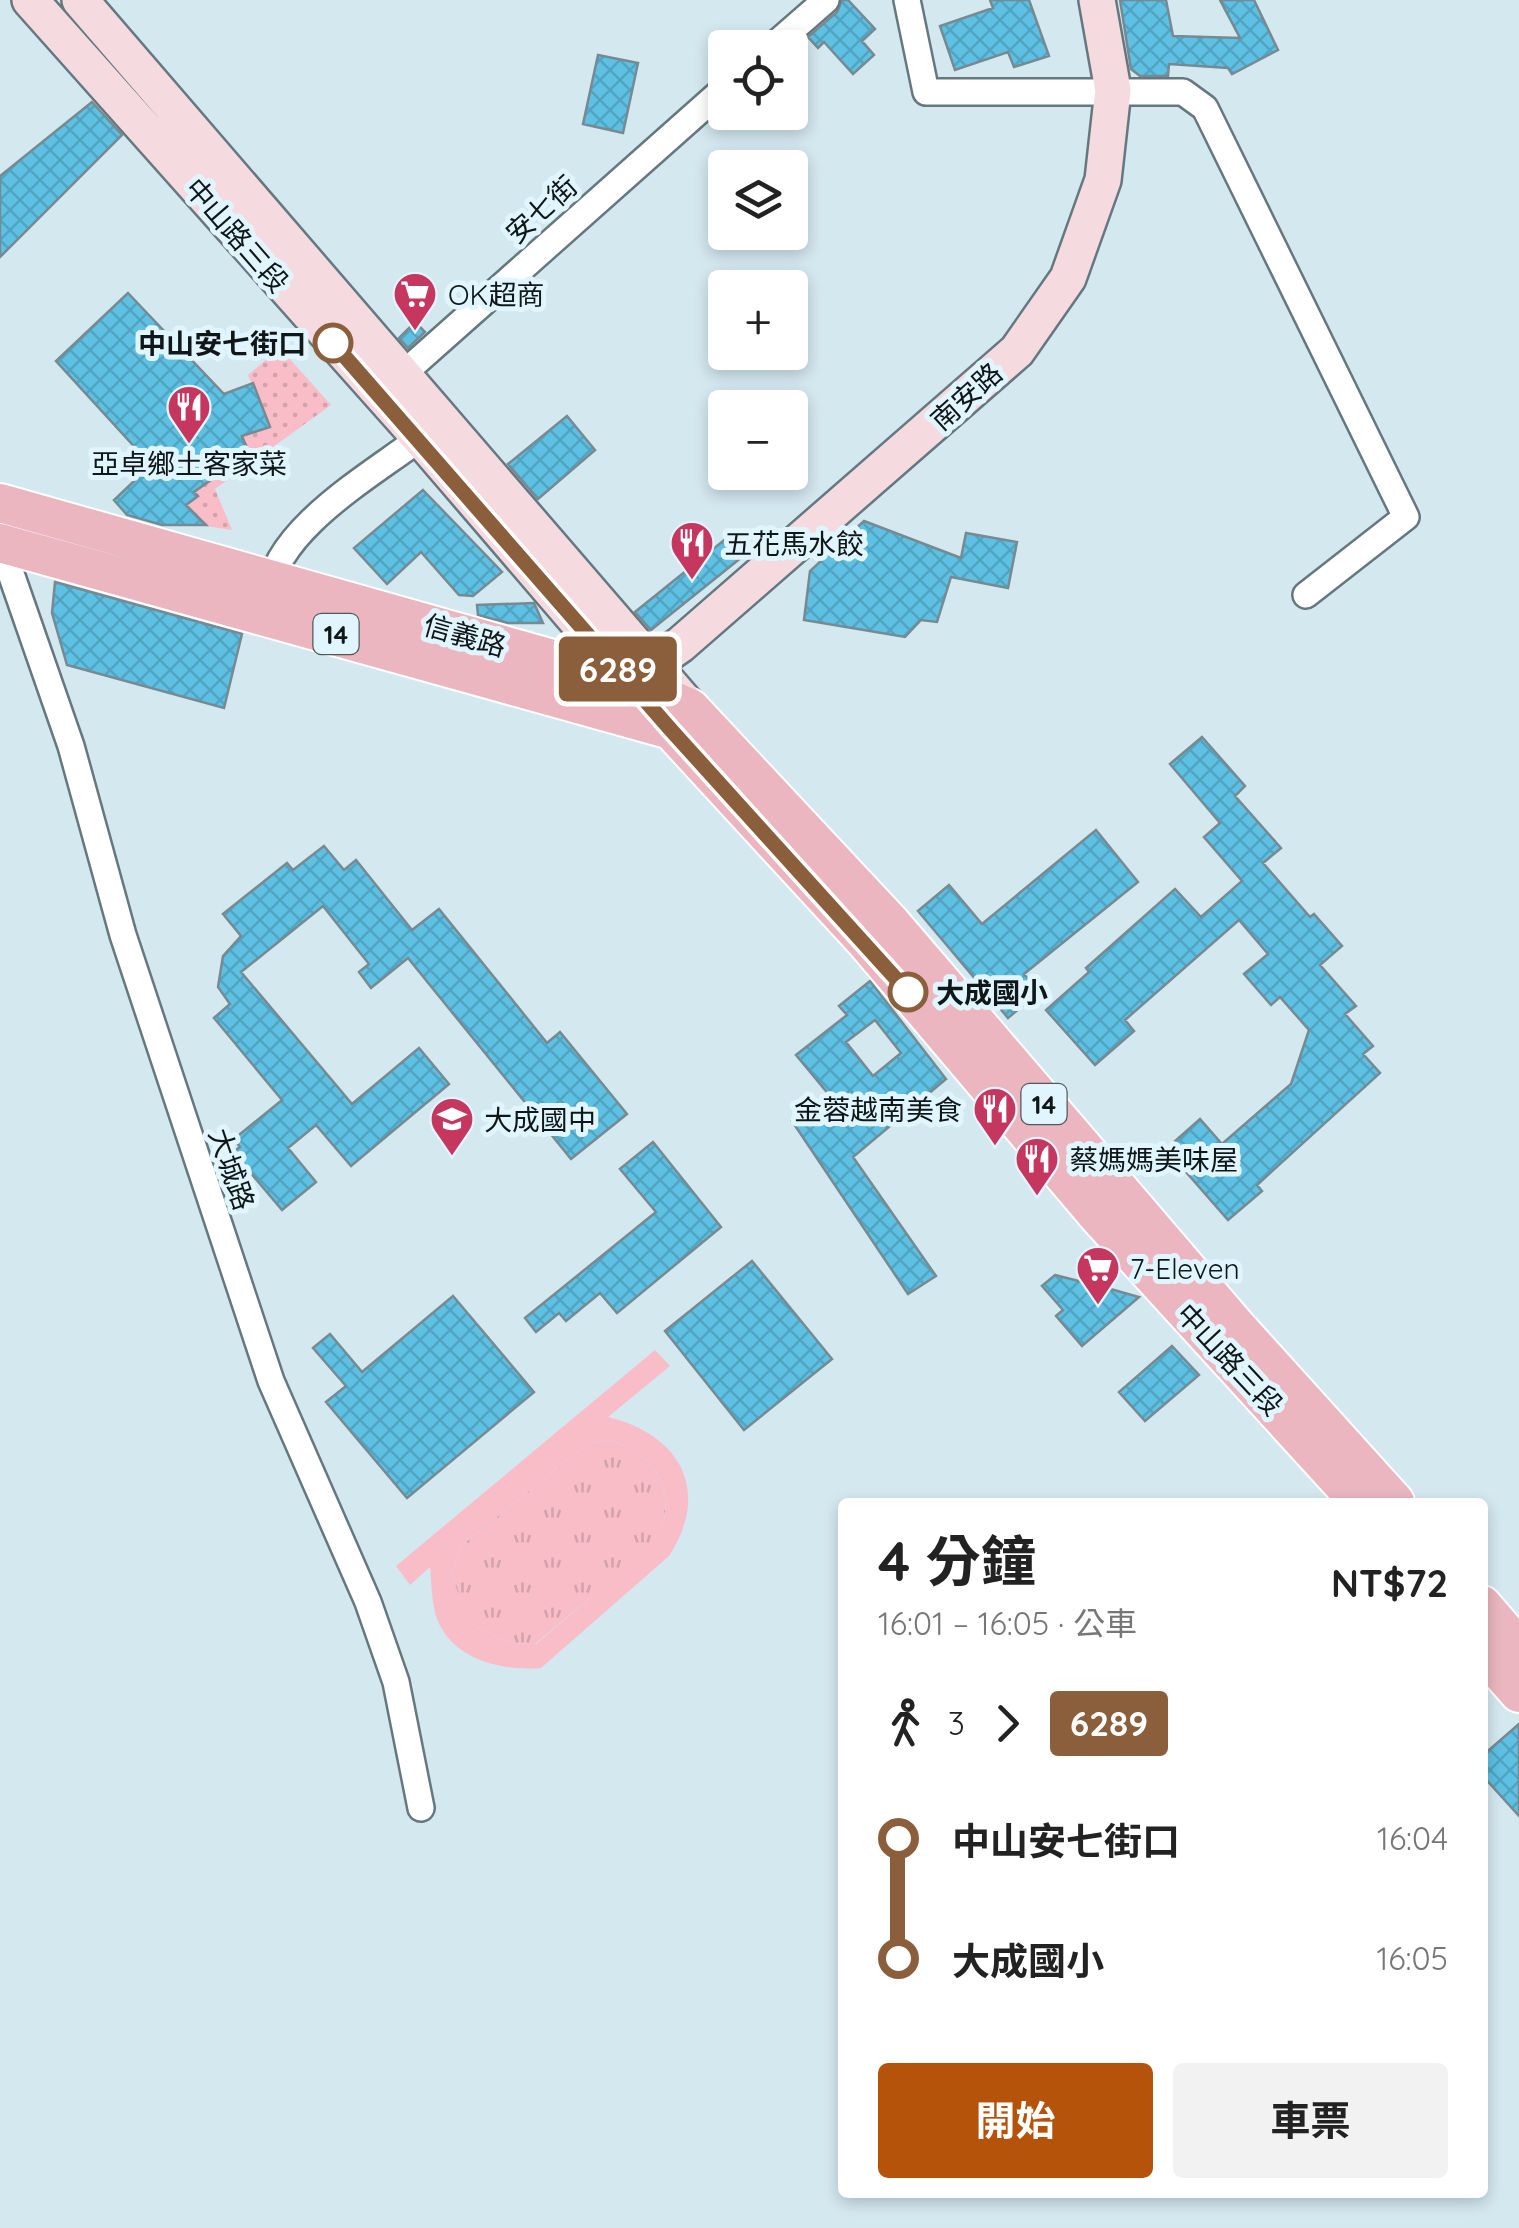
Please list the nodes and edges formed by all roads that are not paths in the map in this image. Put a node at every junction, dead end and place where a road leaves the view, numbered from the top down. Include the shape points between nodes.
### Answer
1 (30, 0) edge
2 (80, 0) edge
3 (826, 0) edge
4 (906, 0) edge
5 (1098, 0) edge
6 (792, 30) edge
7 (1113, 90) junction
8 (708, 103) edge
9 (404, 373) junction
10 (420, 438) junction
11 (0, 503) edge
12 (0, 542) edge
13 (1306, 595) dead end
14 (269, 597) junction
15 (642, 672) junction
16 (681, 719) junction
17 (1355, 1498) edge
18 (1391, 1498) edge
19 (1488, 1612) edge
20 (1519, 1648) edge
21 (1488, 1659) edge
22 (1519, 1693) edge
23 (421, 1808) dead end

1 - 10 street, 中山路三段
2 - 9 street, 中山路三段
3 - 6 street
4 - 7 street via 926,92
5 - 7 street, 南安路
7 - 13 street via 1183,92 1204,108 1406,517
7 - 15 street, 南安路 via 1103,180 1085,236 1068,278 1017,351
8 - 9 street, 安七街
9 - 10 street
9 - 15 street, 中山路三段
10 - 14 street via 304,527
10 - 15 street, 中山路三段
11 - 14 main road, 信義路 / 14
12 - 14 main road, 信義路 / 14
12 - 23 street, 大城路 via 271,1381 396,1682
14 - 15 main road, 信義路 / 14
14 - 16 main road, 信義路 / 14
15 - 16 main road, 信義路 / 14
16 - 17 main road, 中山路三段 / 14 via 1098,1216
16 - 18 main road, 中山路三段 / 14 via 891,923
19 - 20 main road
21 - 22 main road

